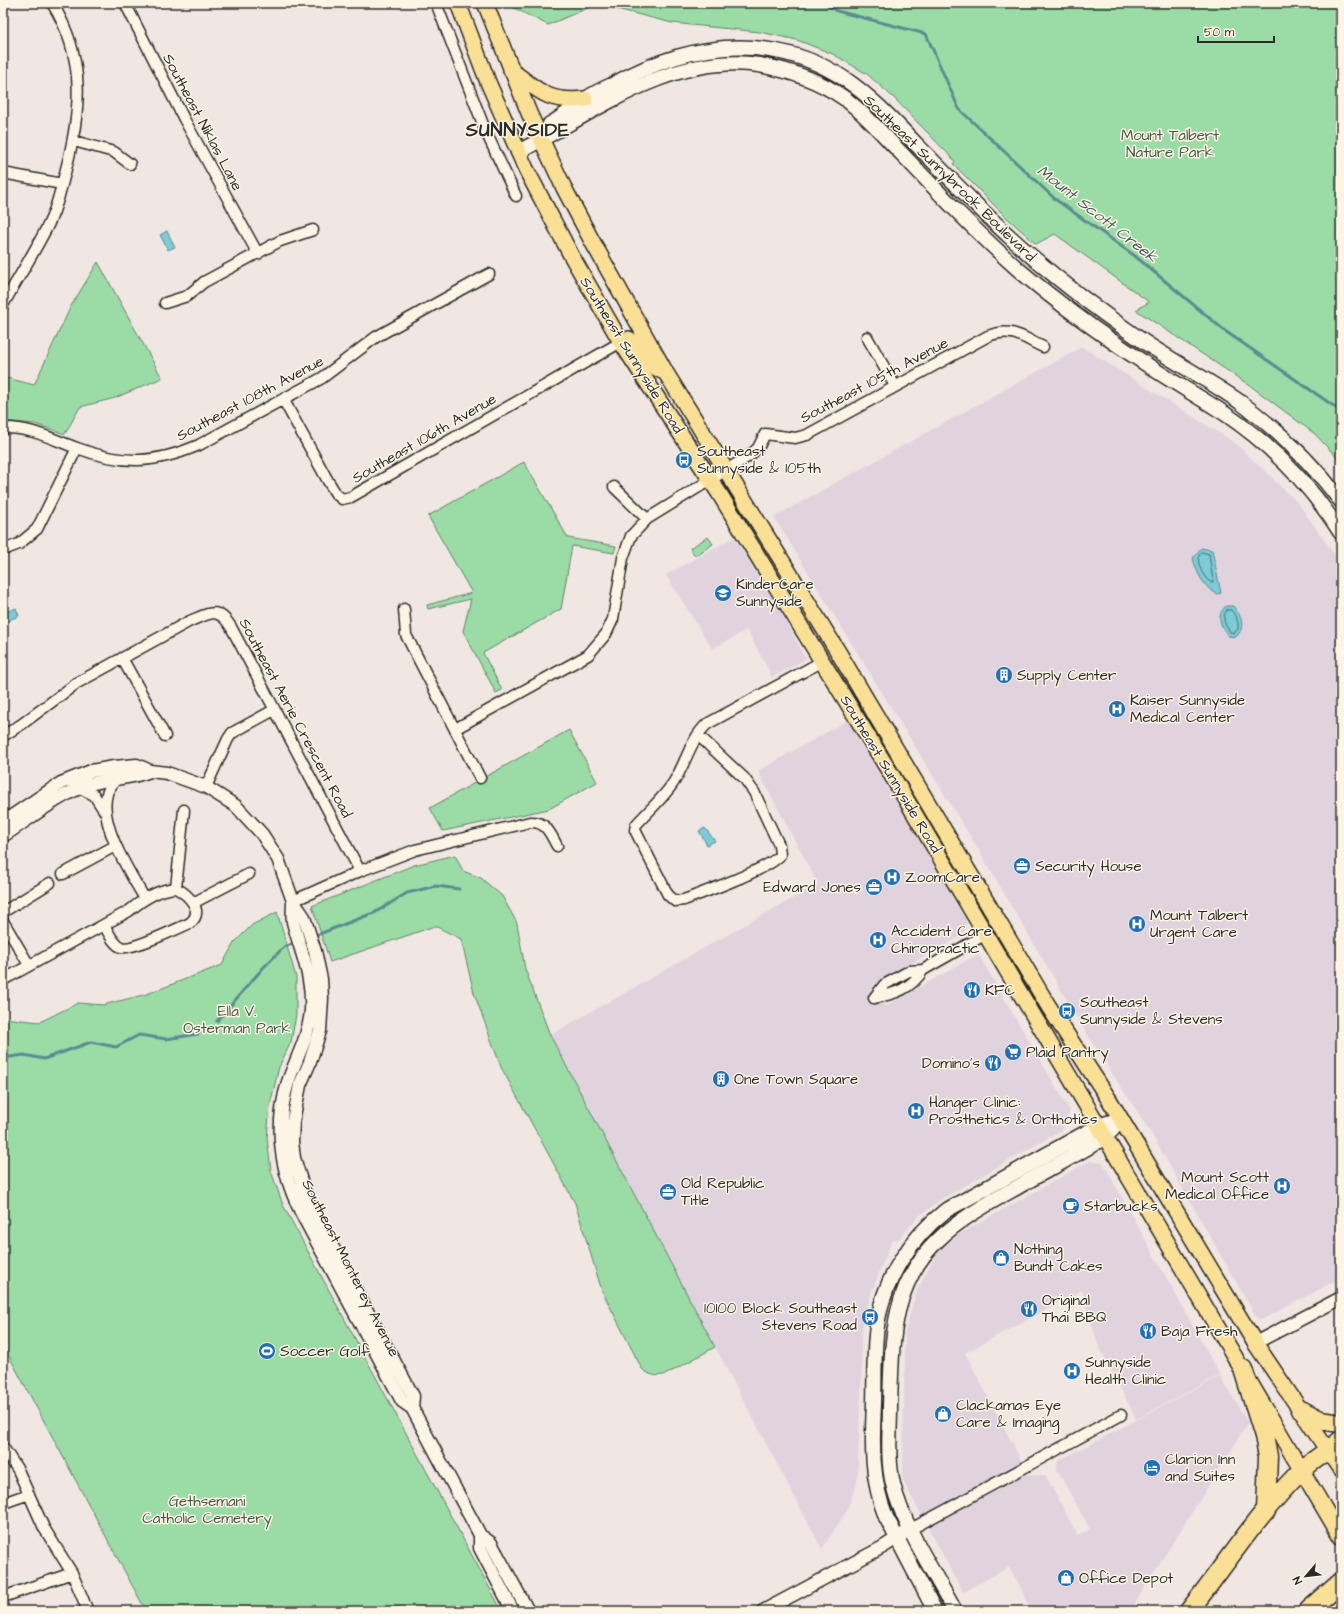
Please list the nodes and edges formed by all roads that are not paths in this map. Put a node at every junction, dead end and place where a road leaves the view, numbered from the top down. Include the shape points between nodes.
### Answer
1 (52, 3) edge
2 (124, 3) edge
3 (436, 3) edge
4 (458, 3) edge
5 (485, 3) edge
6 (511, 70) junction
7 (585, 99) junction
8 (539, 136) junction
9 (74, 141) junction
10 (516, 148) junction
11 (130, 164) dead end
12 (3, 173) edge
13 (62, 184) junction
14 (516, 196) dead end
15 (313, 230) dead end
16 (258, 254) junction
17 (489, 274) dead end
18 (165, 303) dead end
19 (3, 305) edge
20 (867, 337) dead end
21 (621, 342) junction
22 (1044, 347) dead end
23 (666, 373) junction
24 (895, 386) junction
25 (283, 399) junction
26 (3, 428) edge
27 (77, 448) junction
28 (726, 470) junction
29 (710, 480) junction
30 (614, 487) dead end
31 (1341, 501) edge
32 (646, 519) junction
33 (1341, 533) edge
34 (3, 550) edge
35 (404, 609) dead end
36 (122, 658) junction
37 (823, 661) junction
38 (861, 690) junction
39 (274, 710) junction
40 (455, 729) junction
41 (698, 735) junction
42 (3, 736) edge
43 (165, 736) dead end
44 (150, 771) junction
45 (891, 774) junction
46 (117, 778) junction
47 (480, 778) dead end
48 (206, 787) junction
49 (80, 788) junction
50 (927, 800) junction
51 (184, 810) dead end
52 (106, 812) junction
53 (3, 822) edge
54 (3, 836) edge
55 (115, 846) junction
56 (557, 846) dead end
57 (360, 871) junction
58 (63, 874) dead end
59 (249, 874) dead end
60 (50, 883) dead end
61 (176, 888) junction
62 (144, 899) junction
63 (293, 900) junction
64 (193, 903) junction
65 (3, 912) edge
66 (3, 921) edge
67 (104, 925) junction
68 (986, 934) junction
69 (29, 965) junction
70 (923, 970) dead end
71 (3, 980) edge
72 (1121, 1119) junction
73 (1102, 1131) junction
74 (1341, 1298) edge
75 (1254, 1343) junction
76 (1243, 1369) junction
77 (1301, 1410) junction
78 (1121, 1414) dead end
79 (1341, 1423) edge
80 (1334, 1445) edge
81 (3, 1447) edge
82 (1302, 1470) junction
83 (1341, 1470) edge
84 (29, 1494) junction
85 (3, 1503) edge
86 (1266, 1512) junction
87 (911, 1529) junction
88 (1339, 1533) edge
89 (480, 1535) junction
90 (896, 1539) junction
91 (72, 1573) junction
92 (1341, 1582) edge
93 (3, 1597) edge
94 (88, 1611) edge
95 (514, 1611) edge
96 (528, 1611) edge
97 (763, 1611) edge
98 (935, 1611) edge
99 (955, 1611) edge
100 (1189, 1611) edge
101 (1308, 1611) edge

1 - 9 street via 73,45 78,72 79,100
2 - 16 street, Southeast Niklas Lane
3 - 14 street via 486,132
4 - 10 main road, Southeast Sunnyside Road
5 - 6 main road, Southeast Sunnyside Road
6 - 7 main road via 541,92 557,99
6 - 8 main road, Southeast Sunnyside Road
7 - 8 main road, Southeast Sunnybrook Boulevard
7 - 31 main road, Southeast Sunnybrook Boulevard via 665,59 731,48 774,50 804,58 840,76 875,102 1010,237 1076,293 1144,342 1241,403 1292,446
8 - 10 main road, Southeast Sunnybrook Boulevard
8 - 23 main road, Southeast Sunnyside Road via 580,220
8 - 33 main road, Southeast Sunnybrook Boulevard via 654,80 682,70 719,64 759,65 794,74 826,87 863,114 967,221 1030,279 1100,333 1250,432 1311,491
9 - 11 street via 114,152
9 - 13 street
10 - 21 main road, Southeast Sunnyside Road via 554,223
12 - 13 street
13 - 19 street via 46,230
15 - 16 street via 280,241
16 - 18 street via 204,282 187,296
17 - 25 street, Southeast 108th Avenue via 376,337 322,378
20 - 24 street
21 - 23 main road via 629,339 649,364
21 - 25 street, Southeast 106th Avenue via 351,497 342,499 328,481
21 - 29 main road, Southeast Sunnyside Road
22 - 24 street, Southeast 105th Avenue via 1013,333 1001,331
23 - 28 main road, Southeast Sunnyside Road
24 - 28 street, Southeast 105th Avenue via 801,437 788,438 765,434 754,452
25 - 27 street, Southeast 108th Avenue via 199,445 164,458 124,460 107,458
26 - 27 street, Southeast 108th Avenue via 29,431
27 - 34 street via 37,529 19,544
28 - 29 street
28 - 38 main road, Southeast Sunnyside Road
29 - 32 street
29 - 37 main road, Southeast Sunnyside Road
30 - 32 street
32 - 40 street via 631,536 627,545 613,619 596,647 578,661
35 - 40 street via 406,635
36 - 39 street, Southeast Aerie Crescent Road via 190,621 218,613 223,615 231,627
36 - 42 street, Southeast Aerie Crescent Road via 77,683
36 - 43 street
37 - 38 main road via 833,660 847,684
37 - 41 street via 707,724
37 - 45 main road, Southeast Sunnyside Road
38 - 50 main road, Southeast Sunnyside Road
39 - 48 street via 232,734
39 - 57 street, Southeast Aerie Crescent Road
40 - 47 street
41 - 41 street via 744,778 754,792 779,845 780,855 774,862 740,877 684,900 674,901 668,895 635,828 674,782
44 - 46 street, Southeast Monterey Avenue via 138,776
44 - 48 street, Southeast Monterey Avenue via 168,773
44 - 53 street, Southeast Monterey Avenue via 137,765 91,771 61,783
45 - 50 main road via 900,773 914,796
45 - 68 main road, Southeast Sunnyside Road
46 - 49 street, Southeast Monterey Avenue
46 - 52 street via 107,792
48 - 63 street, Southeast Monterey Avenue via 236,806 262,834 278,859
49 - 52 street via 94,795
49 - 54 street, Southeast Monterey Avenue
50 - 72 main road, Southeast Sunnyside Road via 1049,1007
51 - 61 street
52 - 55 street
55 - 58 street
55 - 62 street
56 - 57 street via 544,826 538,822 530,822 415,850
57 - 63 street
59 - 64 street
60 - 65 street
61 - 62 street via 161,890
61 - 64 street
62 - 67 street
63 - 89 street, Southeast Monterey Avenue via 304,917 312,964 322,998 316,1047 295,1103 292,1142 294,1158 307,1200 413,1396 412,1408
64 - 67 street via 196,915 190,924 132,947 121,947 116,944
66 - 69 street
67 - 69 street
68 - 70 street
68 - 73 main road, Southeast Sunnyside Road
69 - 71 street
72 - 73 main road
72 - 75 main road, Southeast Sunnyside Road
73 - 76 main road, Southeast Sunnyside Road
73 - 87 main road via 961,1221 928,1251 913,1272 901,1299 894,1329 889,1438 893,1484
73 - 90 main road via 945,1212 912,1244 891,1279 882,1303 876,1336 873,1460 881,1505
74 - 75 street
75 - 77 main road, Southeast Sunnyside Road
76 - 82 main road, Southeast Sunnyside Road
76 - 86 highway via 1268,1456
77 - 79 highway via 1320,1420
77 - 80 main road, Southeast Sunnyside Road
78 - 87 street
80 - 82 highway
80 - 83 main road, Southeast Sunnyside Road
81 - 84 street
82 - 86 highway
82 - 88 main road, Southeast Sunnyside Road
84 - 85 street
84 - 91 street via 44,1528
86 - 100 highway
87 - 90 street
87 - 99 main road
89 - 95 street, Southeast Monterey Avenue via 480,1548
89 - 96 street, Southeast Monterey Avenue via 492,1543
90 - 97 street
90 - 98 main road
91 - 93 street
91 - 94 street
92 - 101 highway

